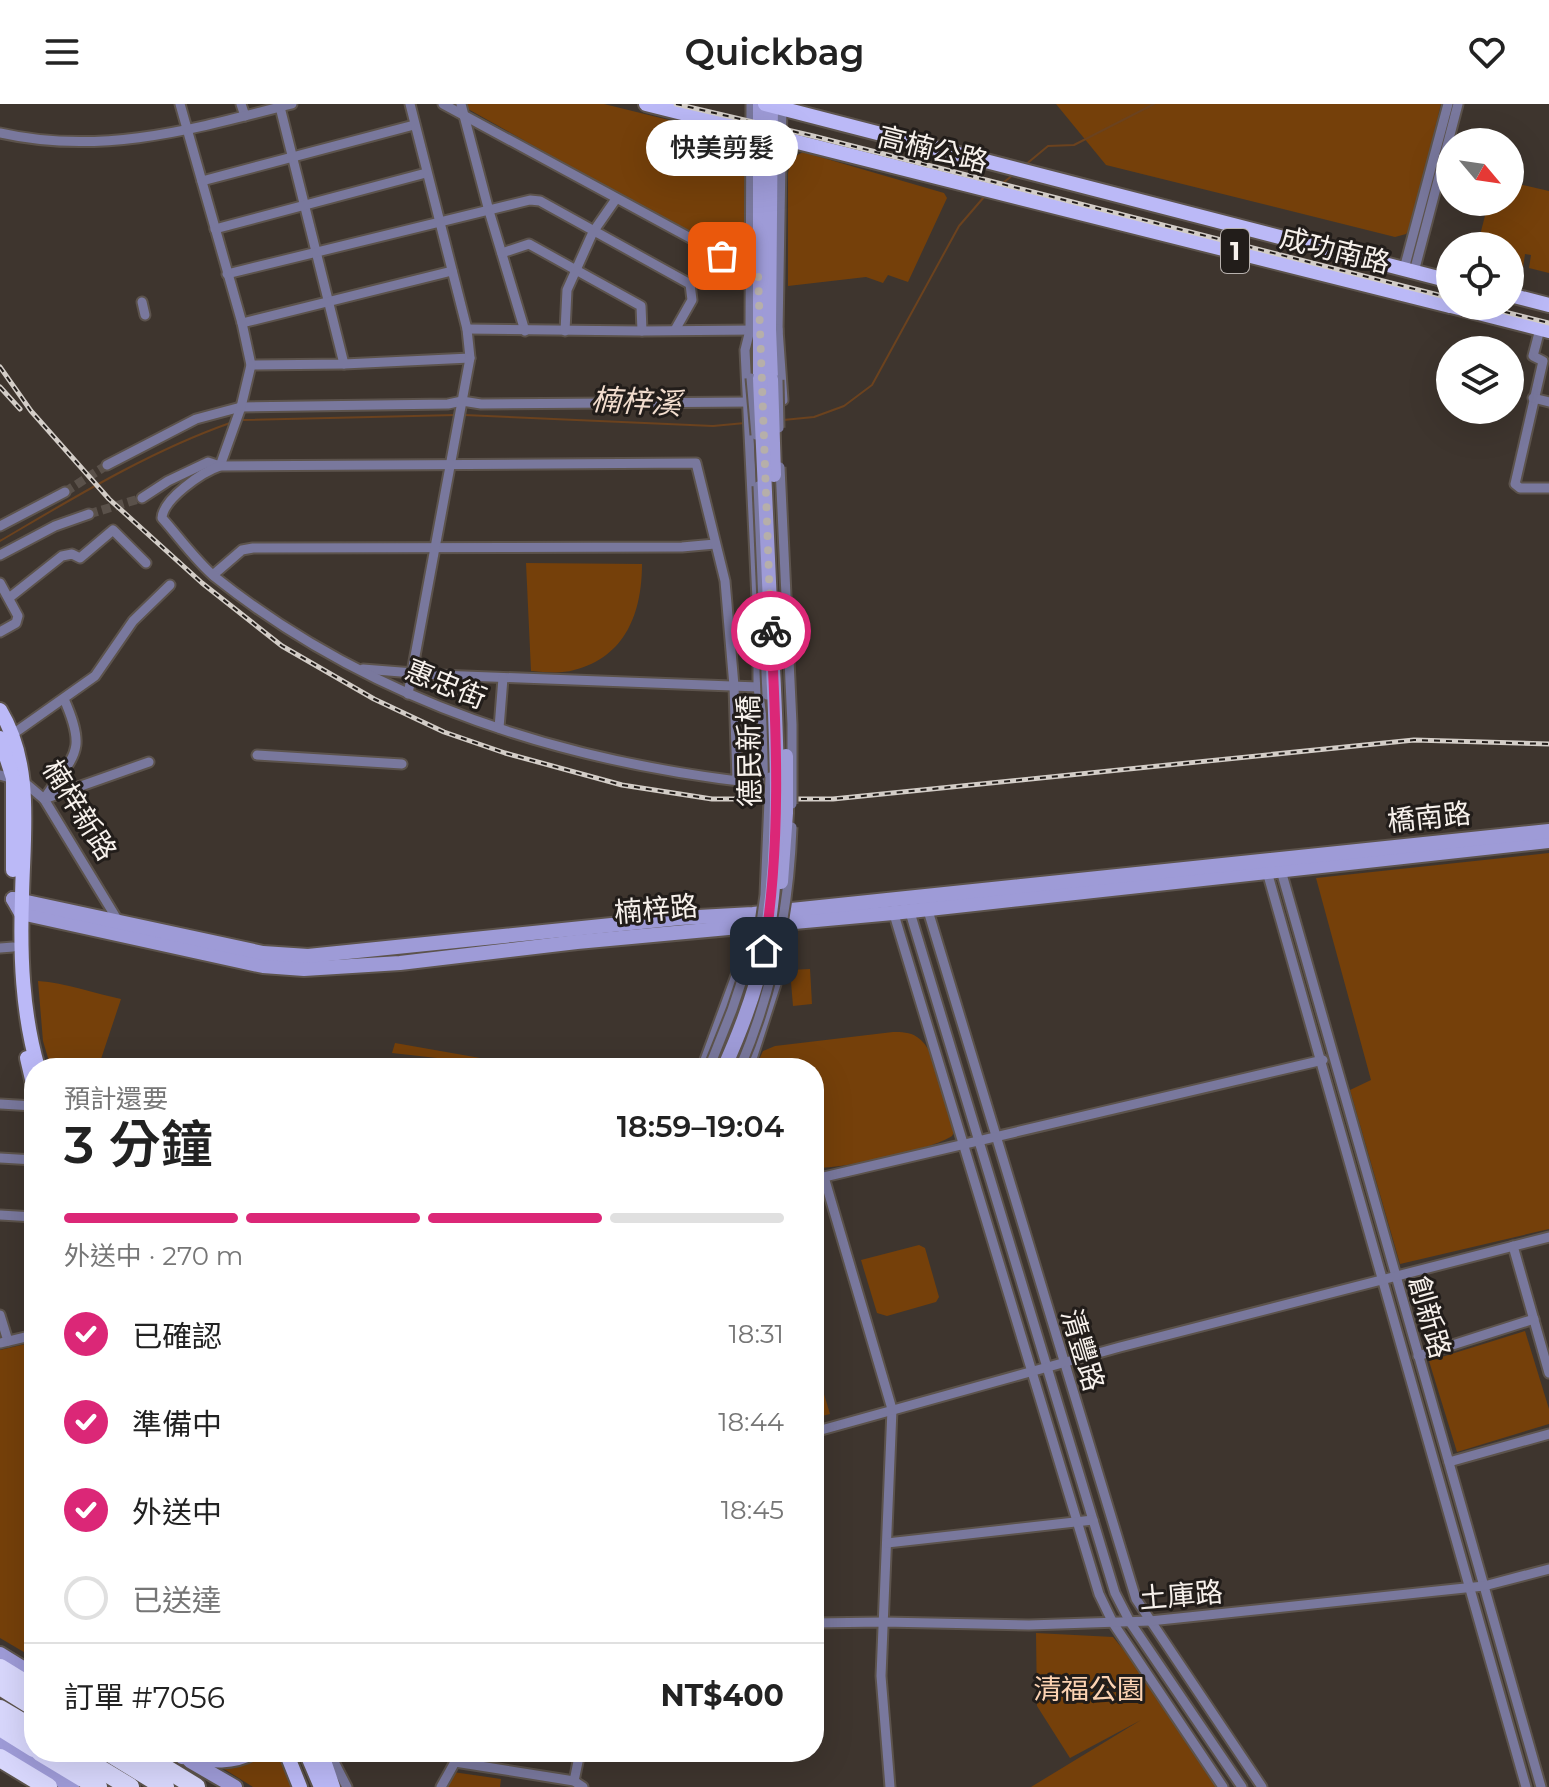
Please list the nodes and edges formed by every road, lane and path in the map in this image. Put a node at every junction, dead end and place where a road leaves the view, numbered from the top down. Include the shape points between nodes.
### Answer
1 (180, 104) edge
2 (241, 104) edge
3 (410, 104) edge
4 (443, 104) edge
5 (461, 104) edge
6 (646, 104) edge
7 (751, 104) edge
8 (1448, 104) edge
9 (1458, 104) edge
10 (288, 105) edge
11 (772, 105) edge
12 (245, 116) junction
13 (465, 117) junction
14 (414, 125) junction
15 (187, 131) junction
16 (0, 133) edge
17 (766, 134) junction
18 (293, 158) junction
19 (426, 173) junction
20 (1039, 174) joint
21 (202, 181) junction
22 (1021, 198) joint
23 (616, 199) junction
24 (305, 205) junction
25 (489, 211) junction
26 (440, 223) junction
27 (215, 229) junction
28 (593, 232) junction
29 (1289, 239) junction
30 (317, 253) junction
31 (502, 253) junction
32 (1285, 264) junction
33 (575, 269) junction
34 (452, 271) junction
35 (1409, 271) junction
36 (764, 273) junction
37 (227, 274) junction
38 (1436, 278) edge
39 (1524, 299) edge
40 (329, 301) junction
41 (142, 302) dead end
42 (1436, 302) edge
43 (1549, 305) edge
44 (145, 315) dead end
45 (1505, 320) edge
46 (242, 323) junction
47 (467, 329) junction
48 (675, 330) junction
49 (1545, 330) edge
50 (525, 331) junction
51 (565, 331) junction
52 (642, 331) junction
53 (761, 331) junction
54 (470, 358) junction
55 (344, 364) junction
56 (251, 365) junction
57 (765, 379) junction
58 (1533, 398) junction
59 (462, 401) junction
60 (1549, 402) edge
61 (747, 406) junction
62 (241, 407) junction
63 (107, 465) tunnel mouth
64 (449, 465) junction
65 (220, 466) junction
66 (1549, 488) edge
67 (65, 492) tunnel mouth
68 (142, 498) tunnel mouth
69 (89, 514) tunnel mouth
70 (0, 526) edge
71 (715, 544) junction
72 (433, 548) junction
73 (0, 555) edge
74 (146, 563) dead end
75 (213, 575) junction
76 (0, 583) edge
77 (170, 585) dead end
78 (9, 598) junction
79 (0, 632) edge
80 (356, 668) junction
81 (411, 673) junction
82 (503, 678) junction
83 (734, 686) junction
84 (758, 687) junction
85 (408, 694) junction
86 (64, 699) junction
87 (0, 710) edge
88 (499, 728) junction
89 (6, 736) edge
90 (257, 755) dead end
91 (149, 762) dead end
92 (402, 764) dead end
93 (12, 778) edge
94 (737, 781) junction
95 (44, 799) junction
96 (1549, 831) edge
97 (1549, 841) edge
98 (1316, 861) junction
99 (1272, 866) junction
100 (14, 902) edge
101 (926, 902) junction
102 (908, 904) junction
103 (892, 906) junction
104 (792, 916) junction
105 (752, 921) junction
106 (122, 927) junction
107 (7, 947) edge
108 (27, 1058) edge
109 (35, 1058) edge
110 (705, 1058) edge
111 (713, 1058) edge
112 (728, 1058) edge
113 (740, 1058) edge
114 (752, 1058) edge
115 (1334, 1058) junction
116 (1320, 1061) junction
117 (0, 1104) edge
118 (24, 1105) edge
119 (996, 1137) junction
120 (978, 1141) junction
121 (962, 1145) junction
122 (0, 1158) edge
123 (24, 1159) edge
124 (824, 1176) edge
125 (824, 1193) edge
126 (0, 1215) edge
127 (24, 1216) edge
128 (1549, 1237) edge
129 (1513, 1246) junction
130 (1395, 1274) junction
131 (1382, 1278) junction
132 (0, 1315) edge
133 (1534, 1319) junction
134 (24, 1337) edge
135 (4, 1342) edge
136 (1418, 1356) junction
137 (1063, 1362) junction
138 (1047, 1367) junction
139 (1031, 1371) junction
140 (1549, 1373) edge
141 (892, 1409) junction
142 (824, 1429) edge
143 (1549, 1434) edge
144 (1449, 1462) junction
145 (1093, 1520) junction
146 (1076, 1523) junction
147 (887, 1543) junction
148 (1549, 1569) edge
149 (1484, 1586) junction
150 (1469, 1587) junction
151 (1150, 1621) junction
152 (883, 1622) junction
153 (1130, 1622) junction
154 (824, 1623) edge
155 (1113, 1623) junction
156 (0, 1654) edge
157 (0, 1668) edge
158 (24, 1669) edge
159 (24, 1683) edge
160 (0, 1686) edge
161 (24, 1701) edge
162 (0, 1709) edge
163 (24, 1723) edge
164 (0, 1727) edge
165 (24, 1742) edge
166 (0, 1744) edge
167 (0, 1758) edge
168 (24, 1758) edge
169 (30, 1762) edge
170 (57, 1762) edge
171 (89, 1762) edge
172 (124, 1762) edge
173 (155, 1762) edge
174 (192, 1762) edge
175 (290, 1762) edge
176 (310, 1762) edge
177 (324, 1762) edge
178 (334, 1762) edge
179 (454, 1762) edge
180 (479, 1762) edge
181 (579, 1762) edge
182 (578, 1784) edge
183 (46, 1786) edge
184 (72, 1787) edge
185 (98, 1787) edge
186 (130, 1787) edge
187 (165, 1787) edge
188 (196, 1787) edge
189 (235, 1787) edge
190 (300, 1787) edge
191 (321, 1787) edge
192 (333, 1787) edge
193 (347, 1787) edge
194 (441, 1787) edge
195 (890, 1787) edge
196 (1223, 1787) edge
197 (1242, 1787) edge
198 (1262, 1787) edge
199 (1526, 1787) edge
200 (1541, 1787) edge

1 - 15 street
2 - 12 street
3 - 14 street
4 - 13 street
5 - 13 street
6 - 17 main road, 高楠公路 / 1
7 - 17 street
8 - 35 street
9 - 35 street
10 - 12 street
10 - 18 street
11 - 17 street
11 - 20 main road, 高楠公路 / 1
12 - 15 street
13 - 23 street
13 - 25 street
14 - 18 street
14 - 19 street
15 - 16 street via 113,142 36,141
15 - 21 street
17 - 22 main road, 高楠公路 / 1
17 - 36 street
17 - 36 street
18 - 21 street
18 - 24 street
19 - 24 street
19 - 26 street
20 - 29 main road, 成功南路 / 1
21 - 27 street
22 - 32 main road, 成功南路 / 1
23 - 28 street
23 - 36 street
24 - 27 street
24 - 30 street
25 - 26 street
25 - 28 street via 540,201
25 - 31 street
26 - 30 street
26 - 34 street
27 - 37 street
28 - 33 street
28 - 48 street via 690,284 692,300
29 - 32 main road
29 - 35 main road, 成功南路 / 1
30 - 37 street
30 - 40 street
31 - 33 street via 529,244
31 - 50 street
32 - 42 main road, 成功南路 / 1
33 - 51 street via 567,290
33 - 52 street via 641,306
34 - 40 street
34 - 47 street
35 - 38 main road, 成功南路 / 1
36 - 53 street
36 - 53 street
37 - 46 street
39 - 43 main road
40 - 46 street
40 - 55 street
41 - 44 street
45 - 49 main road, 成功南路 / 1
46 - 56 street
47 - 50 street
47 - 54 street
48 - 52 street
48 - 53 street
49 - 58 street via 1533,356 1543,361
50 - 51 street
51 - 52 street
53 - 57 street
53 - 57 street
53 - 61 street via 745,350
53 - 61 street via 783,400
54 - 55 street
54 - 59 street
55 - 56 street
56 - 62 street
57 - 111 street, bridge via 771,755 765,895 757,939
57 - 112 street, 德民新橋, bridge via 775,836 764,951
57 - 113 street, 德民新橋, bridge via 786,825 773,951
58 - 60 street
58 - 66 street via 1515,484
59 - 61 street
59 - 62 street
59 - 64 street
61 - 84 street
62 - 63 street via 196,419
62 - 65 street
64 - 65 street
64 - 71 street via 696,463
64 - 72 street
65 - 68 street via 208,462
65 - 75 street, 惠忠街 via 168,503 162,518
67 - 70 street
69 - 73 street
71 - 72 street
71 - 83 street via 725,581
72 - 75 street via 253,548 242,550
72 - 81 street
74 - 78 street via 113,530 80,558 62,556
75 - 80 street, 惠忠街 via 320,650
76 - 78 street
77 - 86 street via 133,621 95,676
78 - 79 street via 18,616
80 - 81 street
80 - 85 street, 惠忠街
81 - 82 street
81 - 85 street
82 - 83 street
82 - 88 street
83 - 84 street
83 - 94 street
84 - 94 street, 惠忠街 via 766,749 764,784
85 - 88 street, 惠忠街
86 - 89 street
86 - 95 street via 78,742
87 - 89 main road, 楠梓新路
88 - 94 street, 惠忠街 via 567,751
89 - 93 main road, 楠梓新路
90 - 92 street
91 - 95 street
93 - 95 street, 楠梓新路
93 - 100 main road
95 - 106 street, 楠梓新路
96 - 98 street, 橋南路
97 - 98 street, 橋南路
98 - 99 street, 楠梓路
99 - 101 street, 楠梓路
99 - 115 street, 創新路
99 - 116 street, 創新路
100 - 106 street, 楠梓路
100 - 107 main road
100 - 109 main road
101 - 102 street, 楠梓路
101 - 119 street, 清豐路
102 - 103 street, 楠梓路
102 - 120 street, 清豐路
103 - 104 street, 楠梓路
103 - 121 street, 清豐路
104 - 105 street, 楠梓路
104 - 114 street
105 - 106 street, 楠梓路 via 680,918 308,956
105 - 110 street
107 - 108 main road
115 - 116 street
115 - 130 street, 創新路
116 - 119 street
116 - 131 street, 創新路
117 - 118 street
119 - 120 street
119 - 137 street, 清豐路
120 - 121 street
120 - 138 street, 清豐路
121 - 124 street
121 - 139 street, 清豐路
122 - 123 street
125 - 141 street
126 - 127 street
128 - 129 street
129 - 130 street
129 - 133 street
130 - 131 street
130 - 136 street, 創新路
131 - 137 street
131 - 150 street, 創新路
132 - 135 street
133 - 136 street
133 - 140 street
134 - 135 street
136 - 144 street, 創新路
137 - 138 street
137 - 151 street, 清豐路 via 1136,1599
138 - 139 street
138 - 145 street, 清豐路
139 - 141 street
139 - 146 street, 清豐路
141 - 142 street
141 - 147 street
143 - 144 street
144 - 149 street, 創新路
145 - 146 street
145 - 153 street, 清豐路 via 1115,1593
146 - 147 street
146 - 155 street, 清豐路
147 - 152 street
148 - 149 street, 土庫路
149 - 150 street, 土庫路
149 - 200 street, 創新路
150 - 151 street, 土庫路
150 - 199 street, 創新路
151 - 153 street, 土庫路
151 - 198 street, 清豐路
152 - 154 street, 土庫路
152 - 155 street, 土庫路
152 - 195 street via 881,1676
153 - 155 street, 土庫路
153 - 197 street, 清豐路
155 - 196 street, 清豐路
156 - 158 street
157 - 159 highway
160 - 161 highway
162 - 163 highway
164 - 165 highway
166 - 168 street
167 - 183 highway
169 - 184 street
170 - 185 highway
171 - 186 highway
172 - 187 highway
173 - 188 highway
174 - 189 street
175 - 190 main road
176 - 191 main road
177 - 192 main road
178 - 193 street
179 - 194 street
180 - 182 street
181 - 182 street

